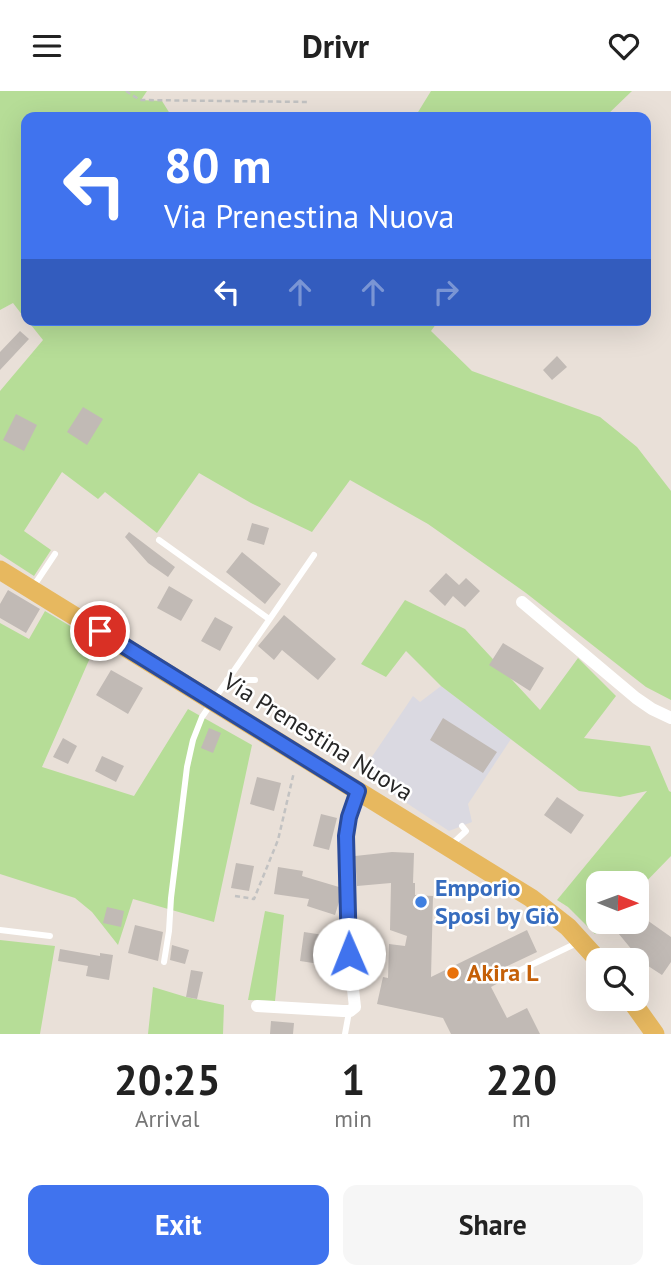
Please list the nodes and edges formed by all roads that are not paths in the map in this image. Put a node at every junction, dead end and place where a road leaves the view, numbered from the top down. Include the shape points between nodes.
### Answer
1 (159, 540) dead end
2 (55, 554) dead end
3 (314, 555) dead end
4 (0, 570) edge
5 (32, 589) junction
6 (522, 601) dead end
7 (269, 619) junction
8 (227, 680) junction
9 (255, 680) dead end
10 (213, 701) junction
11 (671, 717) edge
12 (358, 791) junction
13 (474, 836) dead end
14 (449, 847) junction
15 (0, 930) edge
16 (50, 936) dead end
17 (582, 941) junction
18 (588, 948) edge
19 (164, 962) dead end
20 (508, 976) dead end
21 (257, 1006) dead end
22 (350, 1010) junction
23 (639, 1011) edge
24 (345, 1034) edge
25 (655, 1034) edge

1 - 7 lane
2 - 5 lane
3 - 7 lane
4 - 5 main road, Via Prenestina Nuova
5 - 10 main road, Via Prenestina Nuova
6 - 11 street via 626,691
7 - 8 lane
8 - 9 lane
8 - 10 lane
10 - 12 main road, Via Prenestina Nuova
10 - 19 lane via 197,729 187,767
12 - 14 main road, Via Prenestina Nuova
12 - 22 street via 346,836 349,954 356,1002
13 - 14 lane via 464,829
14 - 17 main road, Via Prenestina Nuova via 539,903
15 - 16 lane
17 - 18 main road, Via Prenestina Nuova
17 - 20 lane
21 - 22 street
22 - 24 lane
23 - 25 main road

